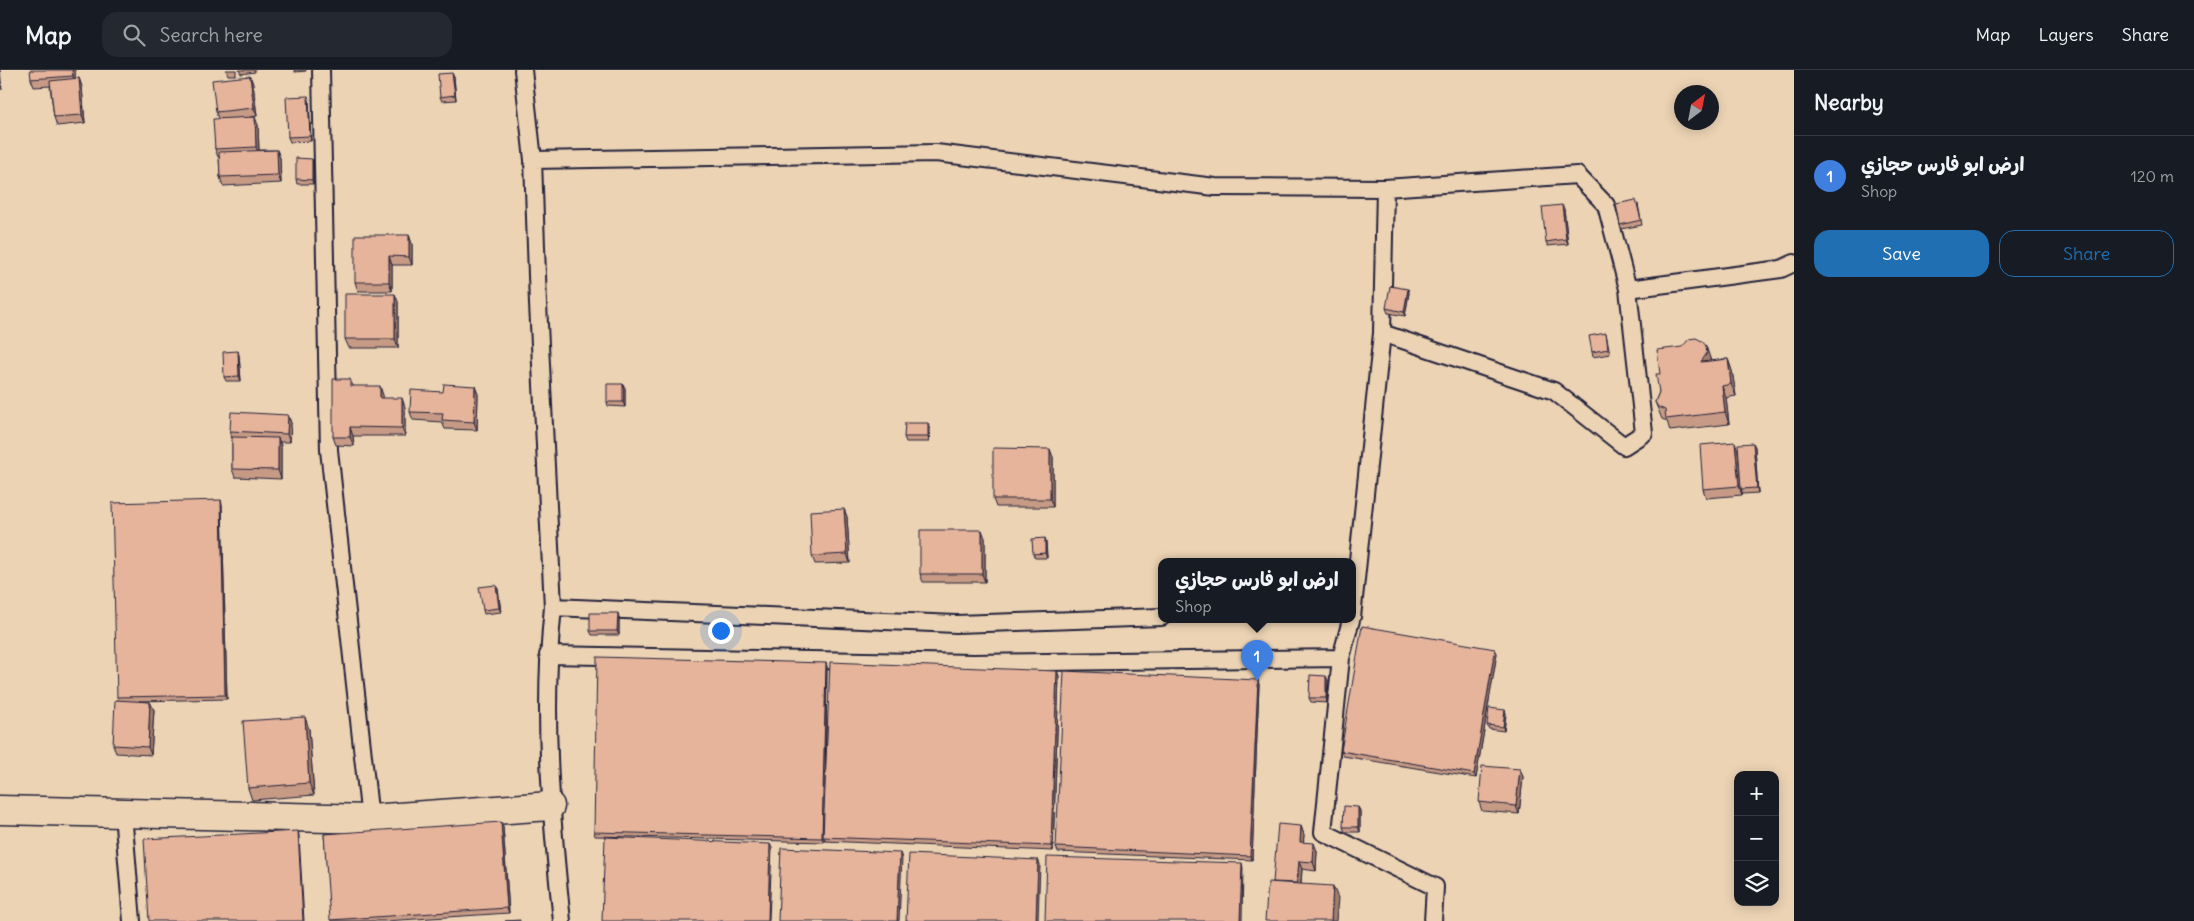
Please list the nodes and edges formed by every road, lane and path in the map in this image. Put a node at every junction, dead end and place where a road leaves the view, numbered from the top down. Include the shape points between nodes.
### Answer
1 (321, 70) edge
2 (523, 70) edge
3 (533, 160) junction
4 (1385, 188) junction
5 (1794, 263) edge
6 (1628, 289) junction
7 (1382, 333) junction
8 (1356, 577) edge
9 (553, 607) junction
10 (1158, 617) edge
11 (1350, 623) edge
12 (548, 655) junction
13 (1341, 658) junction
14 (550, 806) junction
15 (0, 810) edge
16 (123, 813) junction
17 (370, 819) junction
18 (132, 921) edge
19 (562, 921) edge
20 (1433, 921) edge

1 - 17 lane via 329,450
2 - 3 lane
3 - 4 lane via 936,154 1214,187
3 - 9 lane
4 - 6 lane via 1577,175 1606,205
4 - 7 lane
5 - 6 lane via 1781,269
6 - 7 lane via 1644,434 1624,446 1554,391
7 - 8 lane
9 - 10 lane via 956,624
9 - 12 lane
11 - 13 lane
12 - 13 lane via 973,663
12 - 14 lane
13 - 20 lane via 1324,832 1435,887
14 - 17 street
14 - 19 lane
15 - 16 street
16 - 17 street
16 - 18 lane

